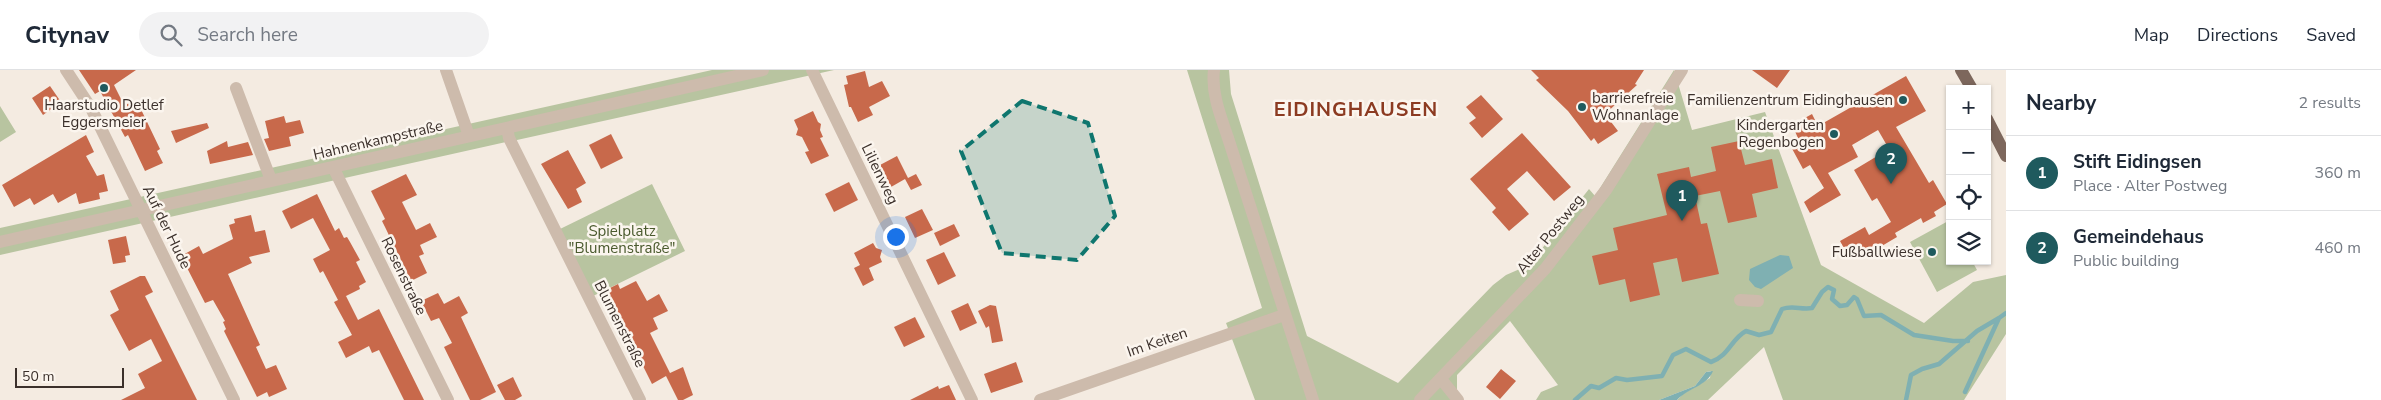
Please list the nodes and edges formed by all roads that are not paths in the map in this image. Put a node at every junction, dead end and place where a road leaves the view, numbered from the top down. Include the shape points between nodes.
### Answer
1 (66, 70) edge
2 (446, 70) edge
3 (763, 70) edge
4 (812, 70) edge
5 (1214, 70) edge
6 (1682, 70) edge
7 (1961, 70) edge
8 (1970, 85) edge
9 (236, 88) dead end
10 (1991, 126) edge
11 (506, 128) junction
12 (469, 136) junction
13 (2006, 156) edge
14 (333, 166) junction
15 (271, 180) junction
16 (141, 211) junction
17 (0, 242) edge
18 (1740, 300) dead end
19 (1758, 302) dead end
20 (1284, 315) junction
21 (1441, 379) junction
22 (234, 400) edge
23 (448, 400) edge
24 (640, 400) edge
25 (972, 400) edge
26 (1040, 400) edge
27 (1313, 400) edge
28 (1420, 400) edge
29 (1458, 400) edge

1 - 16 street, Auf der Hude via 91,108
2 - 12 street
3 - 11 street, Hahnenkampstraße
4 - 25 street, Lilienweg
5 - 20 street via 1217,102
6 - 21 street, Alter Postweg via 1606,190 1545,269
7 - 8 main road
9 - 15 street
10 - 13 main road
11 - 12 street, Hahnenkampstraße
11 - 24 street, Blumenstraße
12 - 14 street, Hahnenkampstraße
14 - 15 street, Hahnenkampstraße
14 - 23 street, Rosenstraße
15 - 16 street, Hahnenkampstraße
16 - 17 street, Hahnenkampstraße
16 - 22 street, Auf der Hude
18 - 19 street
20 - 26 street, Im Keiten
20 - 27 street
21 - 28 street, Alter Postweg
21 - 29 street

